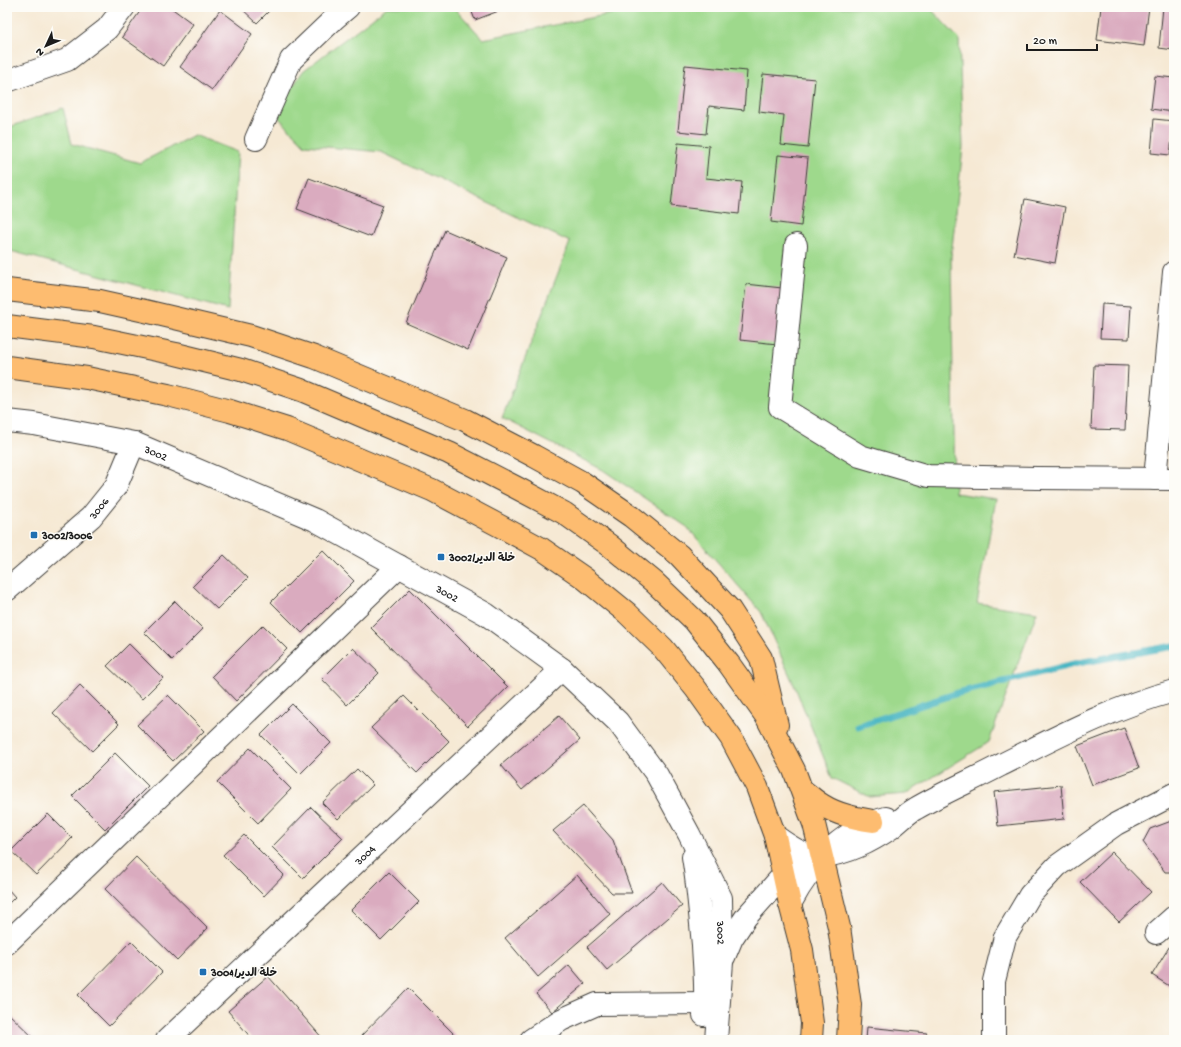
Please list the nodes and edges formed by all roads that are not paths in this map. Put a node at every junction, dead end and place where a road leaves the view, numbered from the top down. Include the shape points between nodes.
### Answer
1 (124, 7) edge
2 (348, 7) edge
3 (7, 81) edge
4 (256, 139) dead end
5 (796, 245) dead end
6 (1174, 272) edge
7 (7, 290) edge
8 (7, 326) edge
9 (7, 368) edge
10 (7, 421) edge
11 (134, 443) junction
12 (1165, 479) edge
13 (399, 566) junction
14 (7, 590) edge
15 (562, 669) junction
16 (1174, 691) edge
17 (783, 747) junction
18 (802, 790) junction
19 (1174, 794) edge
20 (914, 810) junction
21 (873, 821) junction
22 (814, 824) junction
23 (689, 834) junction
24 (775, 836) junction
25 (801, 852) junction
26 (823, 856) junction
27 (784, 874) junction
28 (790, 904) junction
29 (1174, 917) edge
30 (1156, 933) dead end
31 (7, 942) edge
32 (722, 962) junction
33 (706, 1003) junction
34 (167, 1040) edge
35 (531, 1040) edge
36 (701, 1040) edge
37 (716, 1040) edge
38 (811, 1040) edge
39 (848, 1040) edge
40 (994, 1040) edge

1 - 3 street via 107,29 67,60
2 - 4 street via 291,60
5 - 12 street via 780,407 860,456 928,476
6 - 12 street
7 - 17 highway via 100,301 145,310 251,336 314,357 465,420 583,483 631,516 679,555 730,610 761,658
8 - 17 highway via 94,337 176,354 241,370 301,390 449,453 564,513 654,582 694,620 766,716
9 - 24 highway via 87,378 168,395 230,410 287,429 432,490 542,549 584,578 627,613 663,648 731,738 757,787
10 - 11 street, 3002
11 - 13 street, 3002 via 315,520
11 - 14 street, 3006 via 116,486 91,516
13 - 15 street, 3002 via 486,614
13 - 31 street
15 - 23 street, 3002 via 618,722 657,775
15 - 34 street, 3004
16 - 20 street via 1100,716
17 - 18 highway
18 - 21 highway via 836,812
18 - 22 highway
19 - 40 street via 1116,824 1057,866 1030,895 1005,937 1001,952 994,981
20 - 21 street
20 - 26 street via 858,847
21 - 26 street via 844,837
22 - 25 street
22 - 26 highway
23 - 32 street, 3002 via 721,898
23 - 33 street, 3002 via 698,889
24 - 25 street
24 - 27 highway
25 - 26 street via 811,856
25 - 27 street
26 - 28 street via 800,885
26 - 39 highway via 839,927 850,1005
27 - 28 highway
27 - 32 street via 741,925 732,938
28 - 38 highway via 802,950 812,1023
29 - 30 street
32 - 37 street, 3002
33 - 35 street via 597,1004 561,1020
33 - 36 street, 3002

